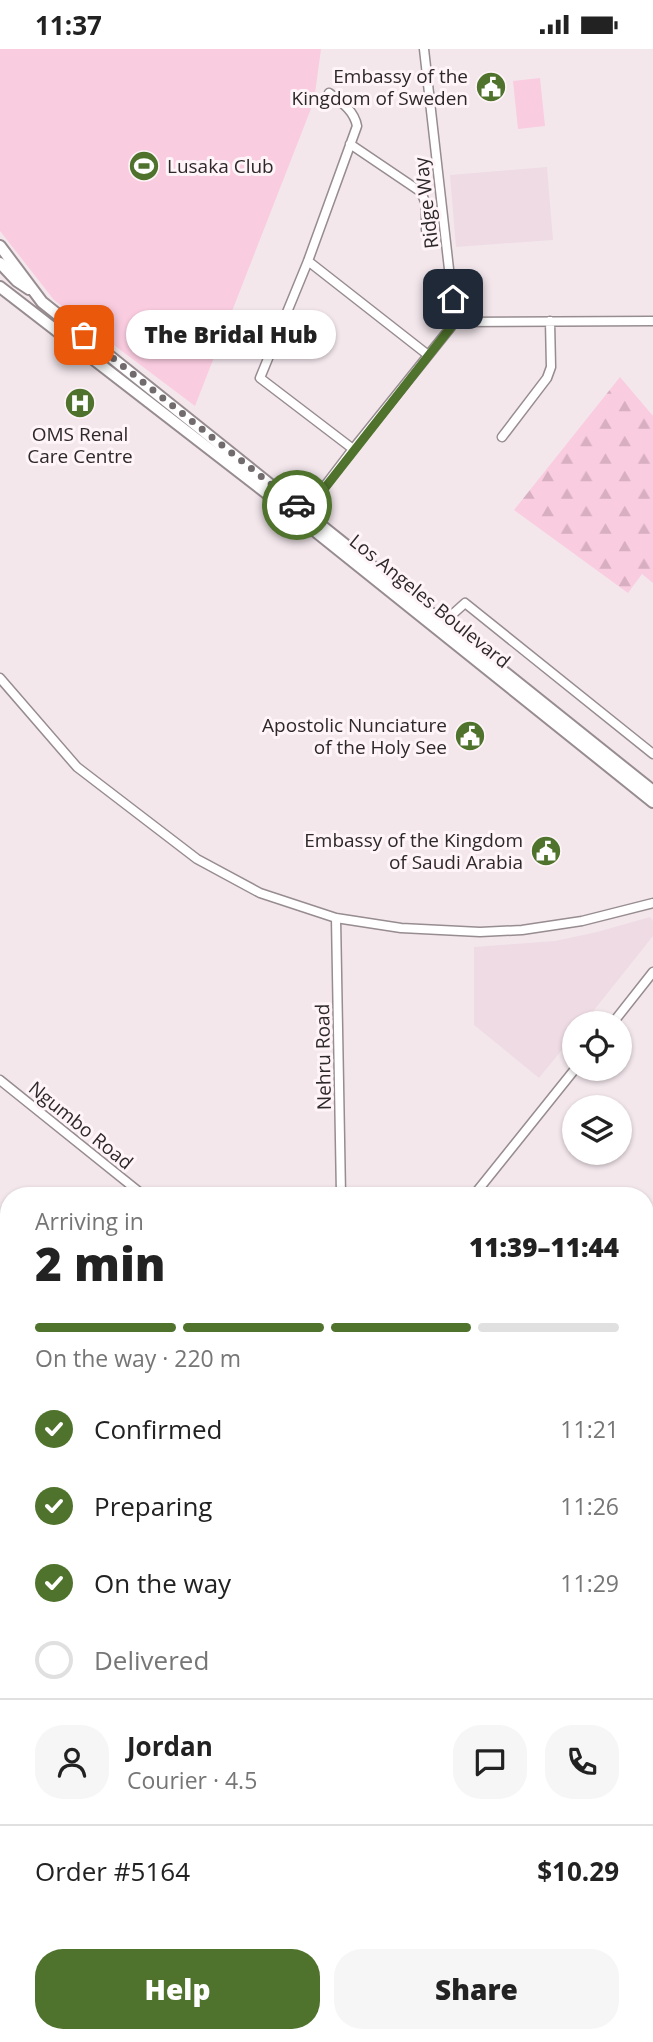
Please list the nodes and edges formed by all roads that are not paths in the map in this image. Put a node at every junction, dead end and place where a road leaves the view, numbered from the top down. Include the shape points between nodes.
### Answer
1 (424, 49) edge
2 (328, 93) dead end
3 (350, 144) junction
4 (426, 230) dead end
5 (0, 246) edge
6 (308, 261) junction
7 (0, 263) edge
8 (0, 277) edge
9 (0, 287) edge
10 (33, 292) junction
11 (19, 301) junction
12 (550, 321) junction
13 (653, 321) edge
14 (455, 322) junction
15 (428, 355) junction
16 (502, 437) dead end
17 (354, 449) junction
18 (303, 516) junction
19 (444, 622) junction
20 (0, 678) edge
21 (653, 754) edge
22 (653, 791) edge
23 (653, 802) edge
24 (653, 902) edge
25 (336, 918) junction
26 (653, 972) edge
27 (622, 1011) edge
28 (0, 1080) edge
29 (565, 1081) edge
30 (133, 1187) edge
31 (341, 1187) edge
32 (480, 1187) edge

1 - 14 street, Ridge Way
2 - 3 street via 355,116 357,126
3 - 4 street via 421,193
3 - 6 street
5 - 10 main road, Los Angeles Boulevard
6 - 15 street
6 - 17 street via 260,378
7 - 10 main road, Los Angeles Boulevard
8 - 11 main road, Los Angeles Boulevard
9 - 11 main road, Los Angeles Boulevard
10 - 18 main road, Los Angeles Boulevard
11 - 18 main road, Los Angeles Boulevard
12 - 13 street
12 - 14 street
12 - 16 street via 547,378
14 - 15 street
15 - 17 street
17 - 18 street
18 - 19 main road, Los Angeles Boulevard
18 - 23 main road, Los Angeles Boulevard
19 - 21 street via 466,603
19 - 22 main road, Los Angeles Boulevard
20 - 25 street via 77,767 197,859 260,893
24 - 25 street via 582,921 480,932 401,928
25 - 31 street, Nehru Road
26 - 27 street
28 - 30 street, Ngumbo Road
29 - 32 street

